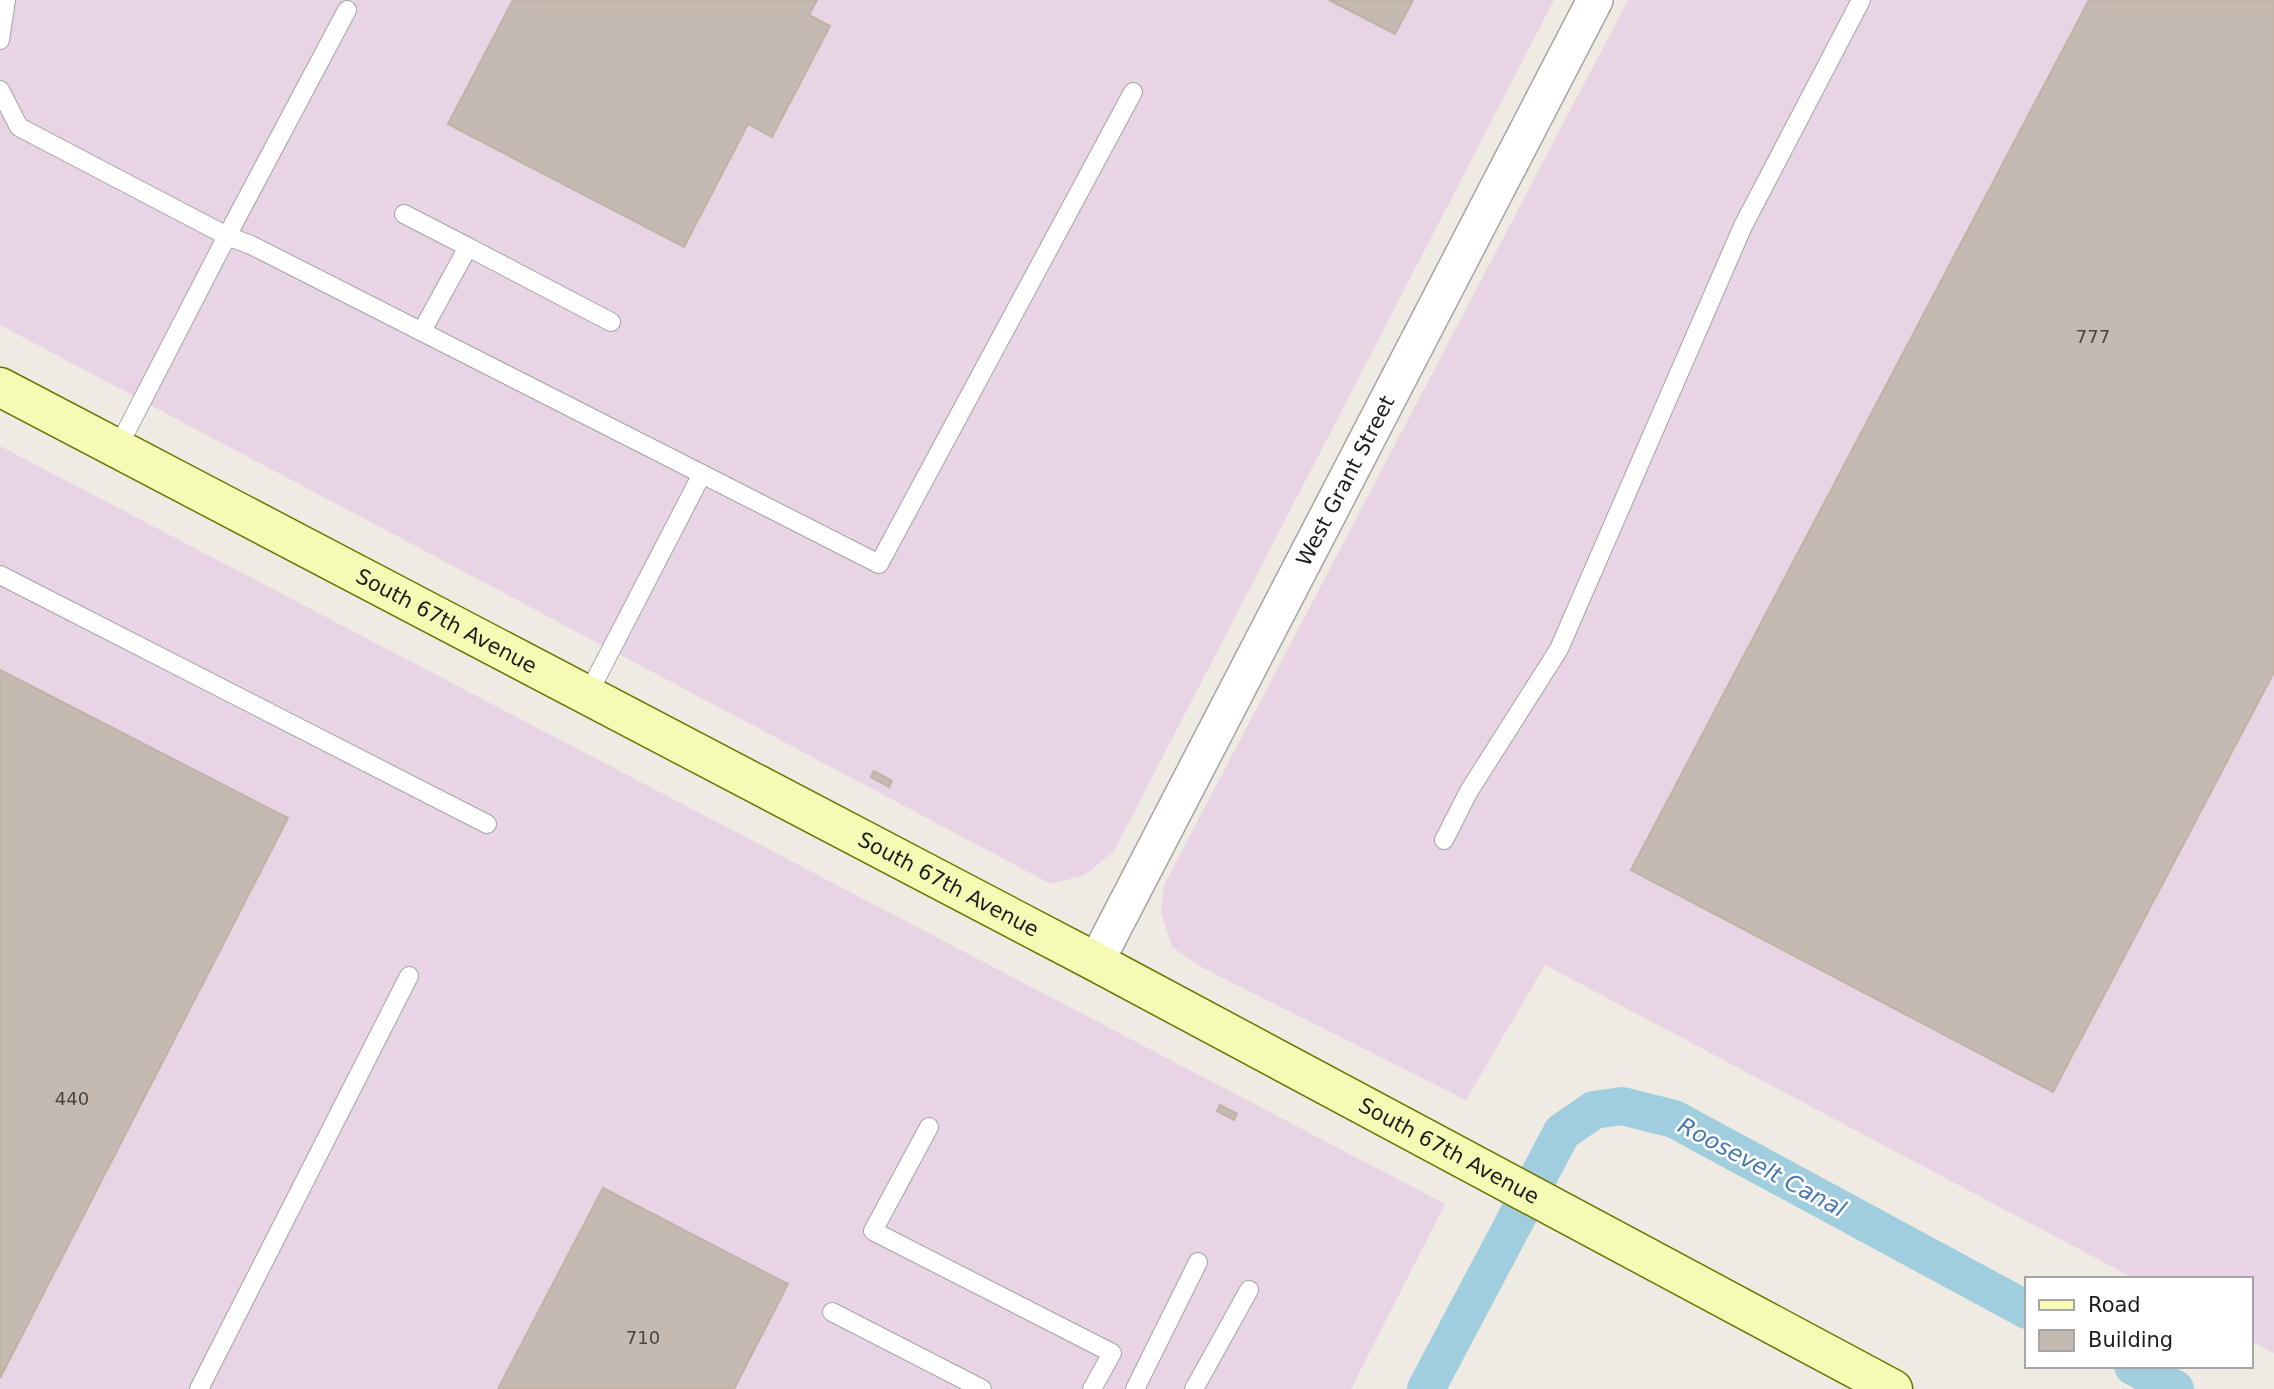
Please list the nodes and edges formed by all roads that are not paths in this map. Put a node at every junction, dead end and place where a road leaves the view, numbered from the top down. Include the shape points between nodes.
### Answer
1 (6, 0) edge
2 (1595, 0) edge
3 (1861, 0) edge
4 (347, 10) dead end
5 (0, 40) edge
6 (0, 90) edge
7 (1133, 92) dead end
8 (404, 214) dead end
9 (227, 236) junction
10 (468, 247) junction
11 (611, 322) dead end
12 (422, 331) junction
13 (0, 387) edge
14 (117, 449) junction
15 (702, 474) junction
16 (0, 575) edge
17 (587, 696) junction
18 (487, 824) dead end
19 (1444, 840) dead end
20 (1096, 962) junction
21 (409, 976) dead end
22 (929, 1127) dead end
23 (1198, 1262) dead end
24 (1250, 1290) dead end
25 (832, 1312) dead end
26 (1099, 1387) edge
27 (200, 1389) edge
28 (982, 1389) edge
29 (1135, 1389) edge
30 (1194, 1389) edge
31 (1893, 1389) edge

1 - 5 lane
2 - 20 street, West Grant Street
3 - 19 lane via 1743,226 1559,649 1469,790
4 - 9 lane
6 - 9 lane via 19,127
7 - 15 lane via 880,564
8 - 10 lane
9 - 12 lane
9 - 14 lane
10 - 11 lane
10 - 12 lane
12 - 15 lane
13 - 14 main road, South 67th Avenue
14 - 17 main road, South 67th Avenue
15 - 17 lane
16 - 18 lane
17 - 20 main road, South 67th Avenue
20 - 31 main road, South 67th Avenue
21 - 27 lane
22 - 26 lane via 873,1231 1112,1353
23 - 29 lane
24 - 30 lane
25 - 28 lane

